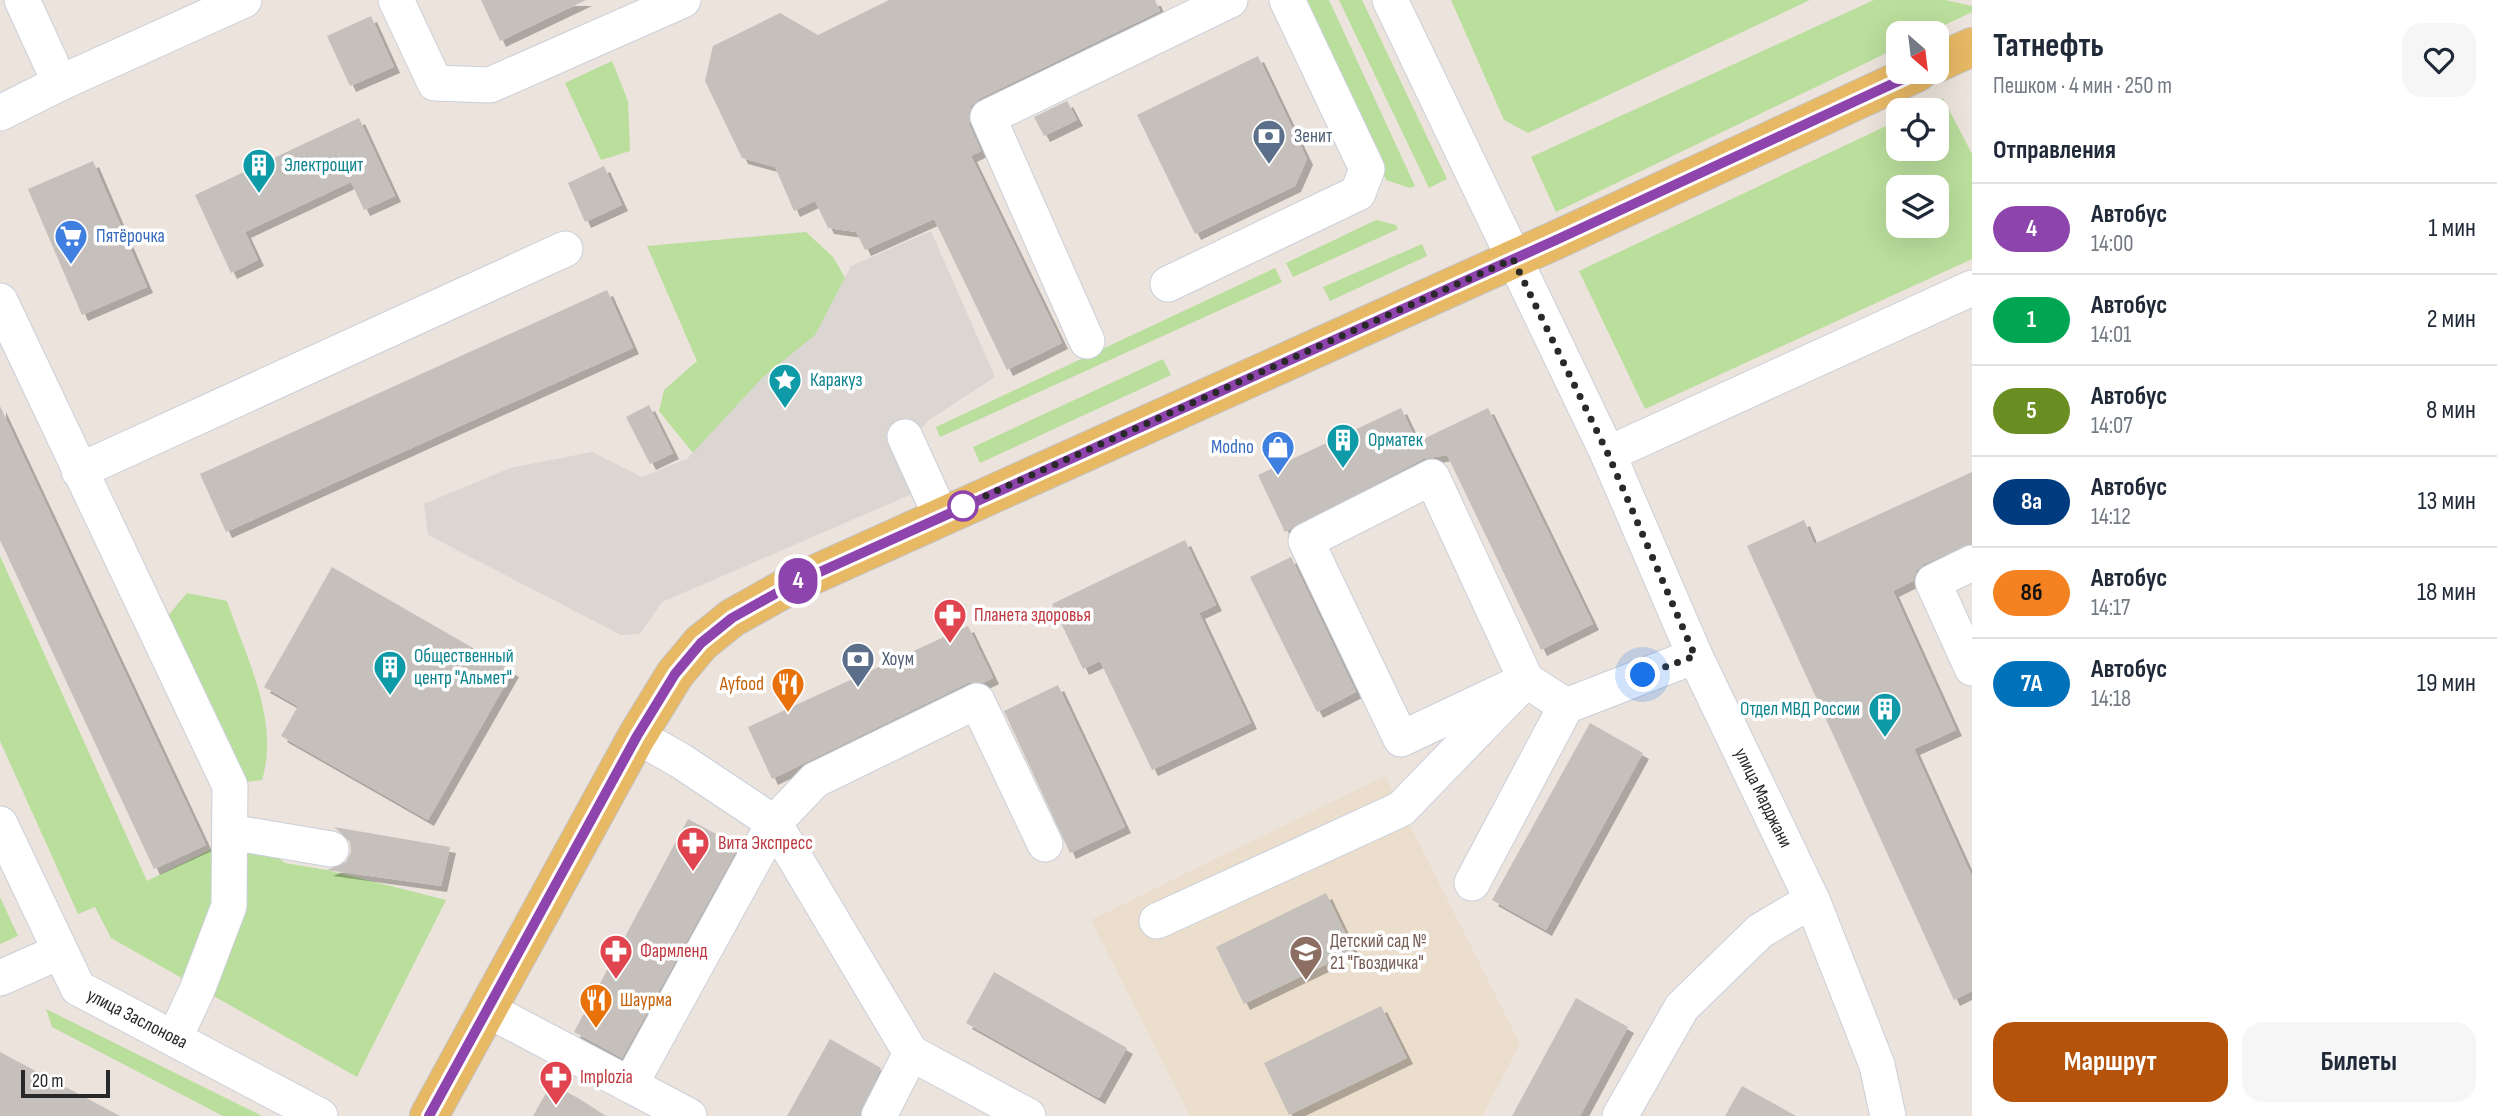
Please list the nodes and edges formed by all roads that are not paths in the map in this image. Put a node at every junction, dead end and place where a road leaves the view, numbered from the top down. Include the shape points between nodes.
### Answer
1 (22, 0) edge
2 (396, 0) edge
3 (683, 0) edge
4 (1230, 0) edge
5 (1287, 0) edge
6 (1390, 0) edge
7 (234, 2) edge
8 (1972, 47) edge
9 (1950, 57) edge
10 (60, 83) junction
11 (1892, 84) edge
12 (0, 113) edge
13 (565, 248) dead end
14 (1513, 259) junction
15 (1168, 284) dead end
16 (1972, 288) edge
17 (0, 301) edge
18 (1087, 341) dead end
19 (905, 437) dead end
20 (1608, 454) junction
21 (79, 471) junction
22 (941, 516) junction
23 (1972, 563) edge
24 (1695, 656) junction
25 (1972, 668) edge
26 (1526, 680) junction
27 (1566, 706) junction
28 (637, 736) junction
29 (774, 823) junction
30 (0, 824) edge
31 (230, 832) junction
32 (1045, 844) dead end
33 (331, 849) dead end
34 (1472, 883) dead end
35 (1812, 900) junction
36 (1157, 921) dead end
37 (59, 952) junction
38 (0, 978) edge
39 (488, 1010) junction
40 (175, 1037) junction
41 (911, 1053) junction
42 (630, 1085) junction
43 (320, 1116) edge
44 (429, 1116) edge
45 (689, 1116) edge
46 (879, 1116) edge
47 (1028, 1116) edge
48 (1620, 1116) edge
49 (1888, 1116) edge

1 - 10 street
2 - 3 street via 435,83 491,85
4 - 18 street via 988,117
5 - 15 street via 1367,169 1358,193
6 - 14 street, улица Марджани
7 - 10 street
8 - 9 main road
10 - 12 street
11 - 14 main road
13 - 21 street
14 - 20 street, улица Марджани
14 - 22 main road
16 - 20 street
17 - 21 street
19 - 22 street
20 - 24 street, улица Марджани
21 - 31 street via 230,786
22 - 28 main road via 791,585 732,618 684,664
23 - 25 street via 1933,582
24 - 27 street
24 - 35 street, улица Марджани
26 - 26 street via 1401,739 1306,541 1432,478
26 - 27 street
26 - 36 street via 1401,809
27 - 34 street
28 - 29 street
28 - 39 main road
29 - 32 street via 815,780 977,701
29 - 41 street
29 - 42 street
30 - 37 street, улица Заслонова
31 - 33 street
31 - 40 street via 229,906
35 - 48 street via 1760,931 1682,1007
35 - 49 street, улица Марджани via 1877,1065
37 - 38 street
37 - 40 street, улица Заслонова via 78,988
39 - 42 street
39 - 44 main road
40 - 43 street, улица Заслонова
41 - 46 street
41 - 47 street
42 - 45 street

